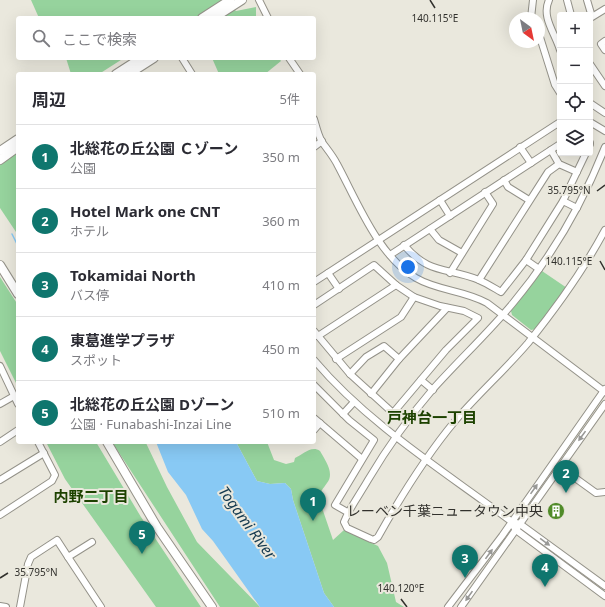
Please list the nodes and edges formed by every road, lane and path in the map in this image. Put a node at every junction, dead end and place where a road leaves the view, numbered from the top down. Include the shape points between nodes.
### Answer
1 (230, 0) edge
2 (242, 0) edge
3 (259, 0) edge
4 (533, 0) edge
5 (549, 0) edge
6 (567, 0) edge
7 (587, 0) edge
8 (605, 9) edge
9 (532, 12) edge
10 (570, 12) edge
11 (205, 16) edge
12 (217, 16) edge
13 (267, 16) edge
14 (605, 41) edge
15 (544, 48) edge
16 (559, 48) edge
17 (605, 50) edge
18 (138, 60) edge
19 (151, 60) edge
20 (183, 60) edge
21 (290, 60) edge
22 (593, 68) edge
23 (119, 72) edge
24 (132, 72) edge
25 (191, 72) edge
26 (299, 72) edge
27 (605, 86) edge
28 (557, 87) edge
29 (593, 105) edge
30 (605, 113) edge
31 (316, 124) edge
32 (557, 124) edge
33 (593, 124) edge
34 (605, 131) edge
35 (16, 140) edge
36 (322, 141) junction
37 (316, 146) edge
38 (557, 146) edge
39 (520, 147) junction
40 (605, 147) edge
41 (16, 148) edge
42 (0, 150) edge
43 (551, 150) junction
44 (585, 156) edge
45 (0, 160) edge
46 (530, 163) junction
47 (559, 164) junction
48 (577, 172) junction
49 (504, 180) junction
50 (486, 192) junction
51 (440, 200) junction
52 (529, 200) junction
53 (563, 200) junction
54 (577, 208) junction
55 (450, 216) junction
56 (430, 229) junction
57 (605, 230) edge
58 (379, 240) junction
59 (404, 246) junction
60 (462, 254) junction
61 (390, 255) junction
62 (526, 260) junction
63 (0, 265) edge
64 (539, 269) junction
65 (328, 273) junction
66 (450, 273) junction
67 (479, 280) junction
68 (316, 281) edge
69 (396, 285) junction
70 (339, 289) junction
71 (16, 291) edge
72 (414, 297) junction
73 (316, 304) edge
74 (447, 308) junction
75 (503, 314) junction
76 (316, 333) edge
77 (533, 336) junction
78 (336, 359) junction
79 (399, 359) junction
80 (316, 362) edge
81 (0, 366) edge
82 (350, 374) junction
83 (421, 380) junction
84 (316, 387) edge
85 (433, 390) junction
86 (605, 390) edge
87 (371, 394) junction
88 (14, 396) junction
89 (16, 400) edge
90 (354, 402) junction
91 (0, 404) edge
92 (605, 404) edge
93 (343, 414) junction
94 (316, 420) edge
95 (320, 424) junction
96 (316, 428) edge
97 (16, 431) edge
98 (396, 437) junction
99 (0, 442) edge
100 (39, 444) edge
101 (107, 444) edge
102 (44, 453) junction
103 (426, 458) junction
104 (362, 459) junction
105 (560, 467) junction
106 (0, 480) edge
107 (605, 492) edge
108 (349, 513) junction
109 (0, 515) edge
110 (512, 522) junction
111 (520, 524) junction
112 (516, 530) junction
113 (92, 542) dead end
114 (68, 557) junction
115 (605, 586) edge
116 (605, 596) edge
117 (0, 606) edge
118 (6, 607) edge
119 (20, 607) edge
120 (101, 607) edge
121 (212, 607) edge
122 (448, 607) edge
123 (461, 607) edge

1 - 11 main road
2 - 12 main road
3 - 13 street
4 - 9 street
5 - 16 street via 545,7 546,15
6 - 10 street
7 - 8 street via 592,17
14 - 17 street via 601,44
15 - 28 street
18 - 23 main road
19 - 24 main road
20 - 25 street
21 - 26 street
22 - 27 street
29 - 30 street
31 - 36 street
32 - 39 street
33 - 34 street
35 - 42 main road
36 - 37 street
36 - 58 street via 337,163
38 - 43 street
39 - 46 street
39 - 51 street
40 - 54 street
41 - 45 main road
43 - 46 street
43 - 47 street
44 - 48 street
46 - 49 street
47 - 48 street
47 - 52 street via 548,172
48 - 53 street
49 - 50 street
49 - 52 street via 508,187
50 - 55 street
50 - 60 street via 493,204
51 - 55 street
51 - 58 street
52 - 67 street
53 - 54 street
53 - 62 street
54 - 64 street
55 - 56 street
56 - 59 street
56 - 60 street via 439,240
57 - 77 street via 581,272
58 - 61 street
58 - 65 street
59 - 61 street
59 - 66 street via 424,263
60 - 66 street
61 - 75 street via 404,270 427,284 473,296
62 - 64 street
62 - 67 street via 501,292
63 - 71 main road
64 - 75 street
65 - 68 street
65 - 70 street
66 - 67 street
69 - 70 street via 374,265
69 - 72 street
69 - 76 street
70 - 73 street
72 - 74 street
72 - 78 street via 401,317
74 - 79 street
74 - 83 street via 464,311 478,318
75 - 77 street
75 - 85 street
76 - 78 street
77 - 86 street
77 - 103 street via 472,401
78 - 82 street
79 - 82 street via 384,346 366,357
79 - 87 street
80 - 90 street
81 - 88 street
82 - 87 street
83 - 85 street
83 - 87 street via 393,413
84 - 93 street
85 - 98 street
110 -> 86 street
88 - 89 street
88 - 91 street
90 - 93 street
90 - 98 street
92 -> 105 street
93 - 104 street via 374,440
94 - 95 street
95 - 96 street
95 - 104 street
97 - 99 street
98 - 103 street
98 - 108 street
100 - 102 street
101 - 121 main road via 157,527
102 - 106 street
102 - 109 street via 55,475 52,481
103 - 108 street via 376,539 347,528 344,522
103 - 110 street
104 - 108 street via 335,505
105 - 107 street via 596,493
105 - 111 street
110 - 111 street
110 - 112 street
122 -> 110 street
111 - 112 street
111 -> 115 street
112 - 116 street
112 -> 123 street
113 - 114 street
114 - 119 street via 57,540 31,556
114 - 120 street
117 - 118 street

